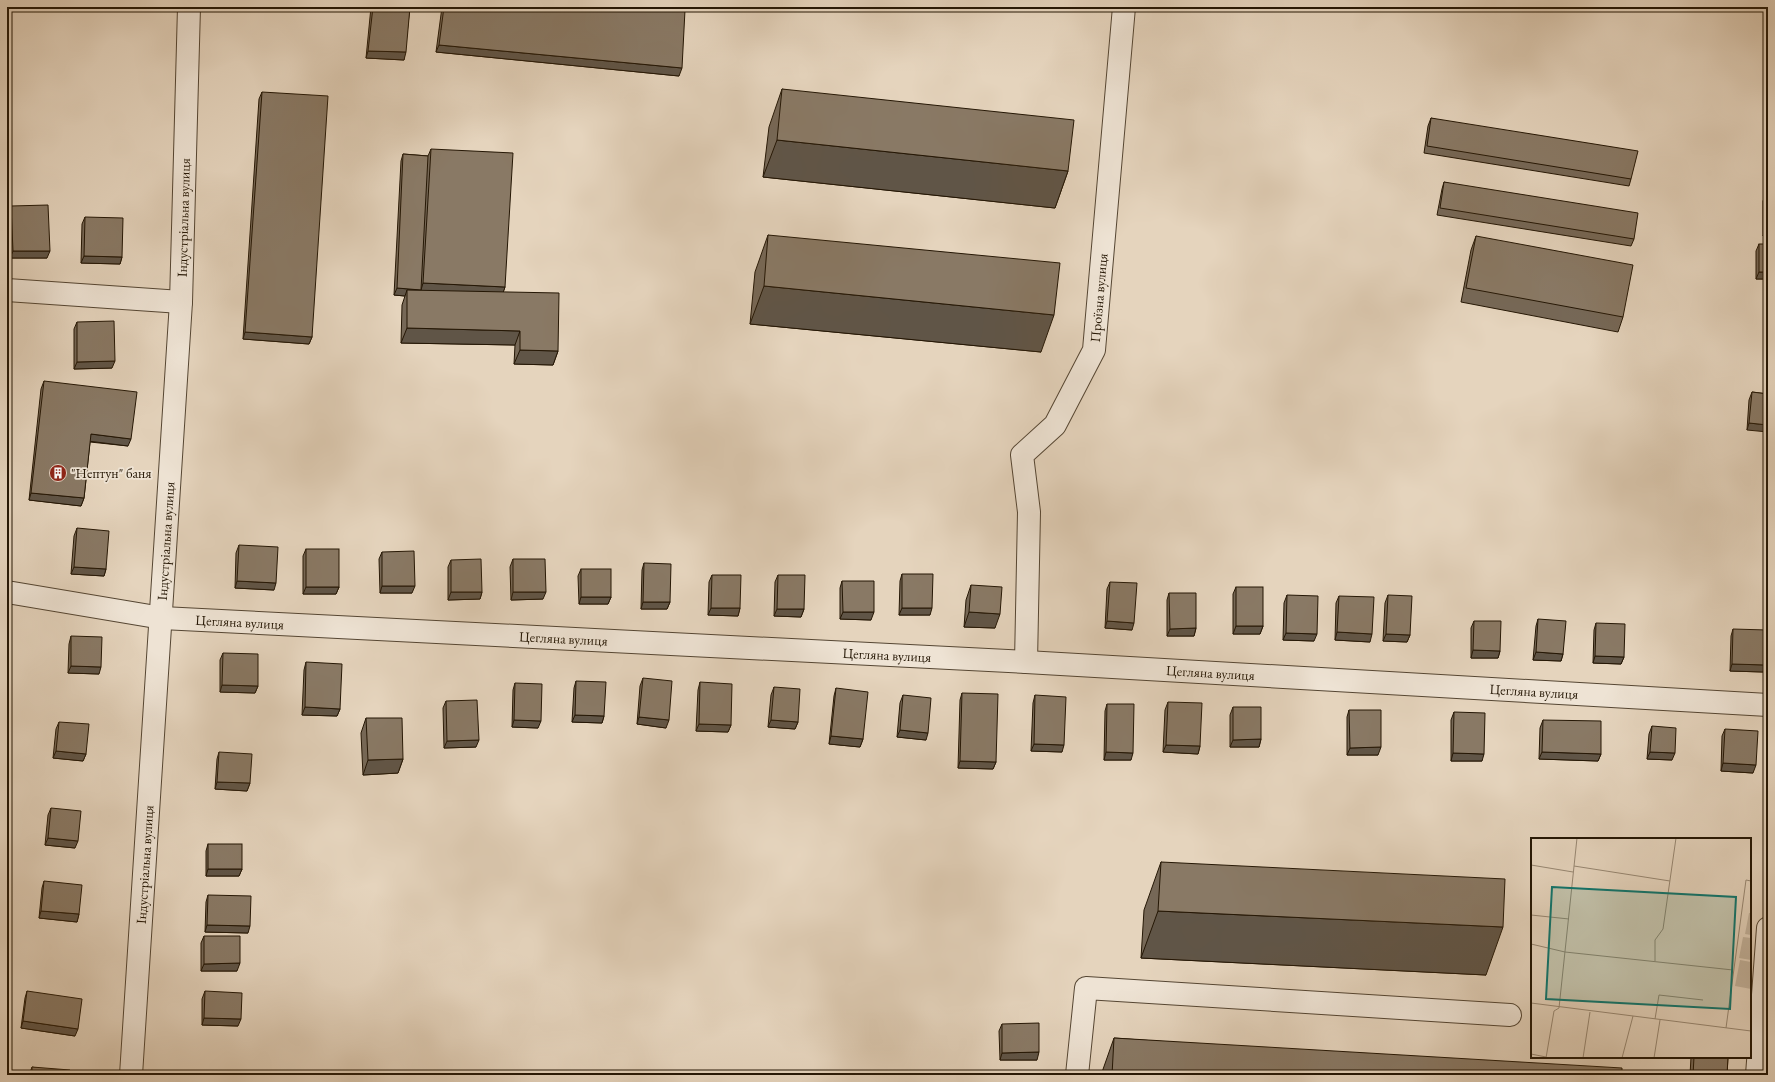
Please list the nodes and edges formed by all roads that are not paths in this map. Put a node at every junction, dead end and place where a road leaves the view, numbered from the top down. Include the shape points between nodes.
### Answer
1 (189, 7) edge
2 (1124, 7) edge
3 (7, 290) edge
4 (181, 302) junction
5 (7, 592) edge
6 (162, 618) junction
7 (1026, 662) junction
8 (1768, 705) edge
9 (1768, 928) edge
10 (1510, 1015) dead end
11 (131, 1075) edge
12 (1077, 1075) edge
13 (1757, 1075) edge

1 - 4 street, Індустріальна вулиця
2 - 7 street, Проїзна вулиця via 1094,350 1055,425 1022,455 1029,512
3 - 4 street
4 - 6 street, Індустріальна вулиця
5 - 6 street, Цегляна вулиця
6 - 7 street, Цегляна вулиця
6 - 11 street, Індустріальна вулиця
7 - 8 street, Цегляна вулиця
9 - 13 street
10 - 12 street via 1086,988

